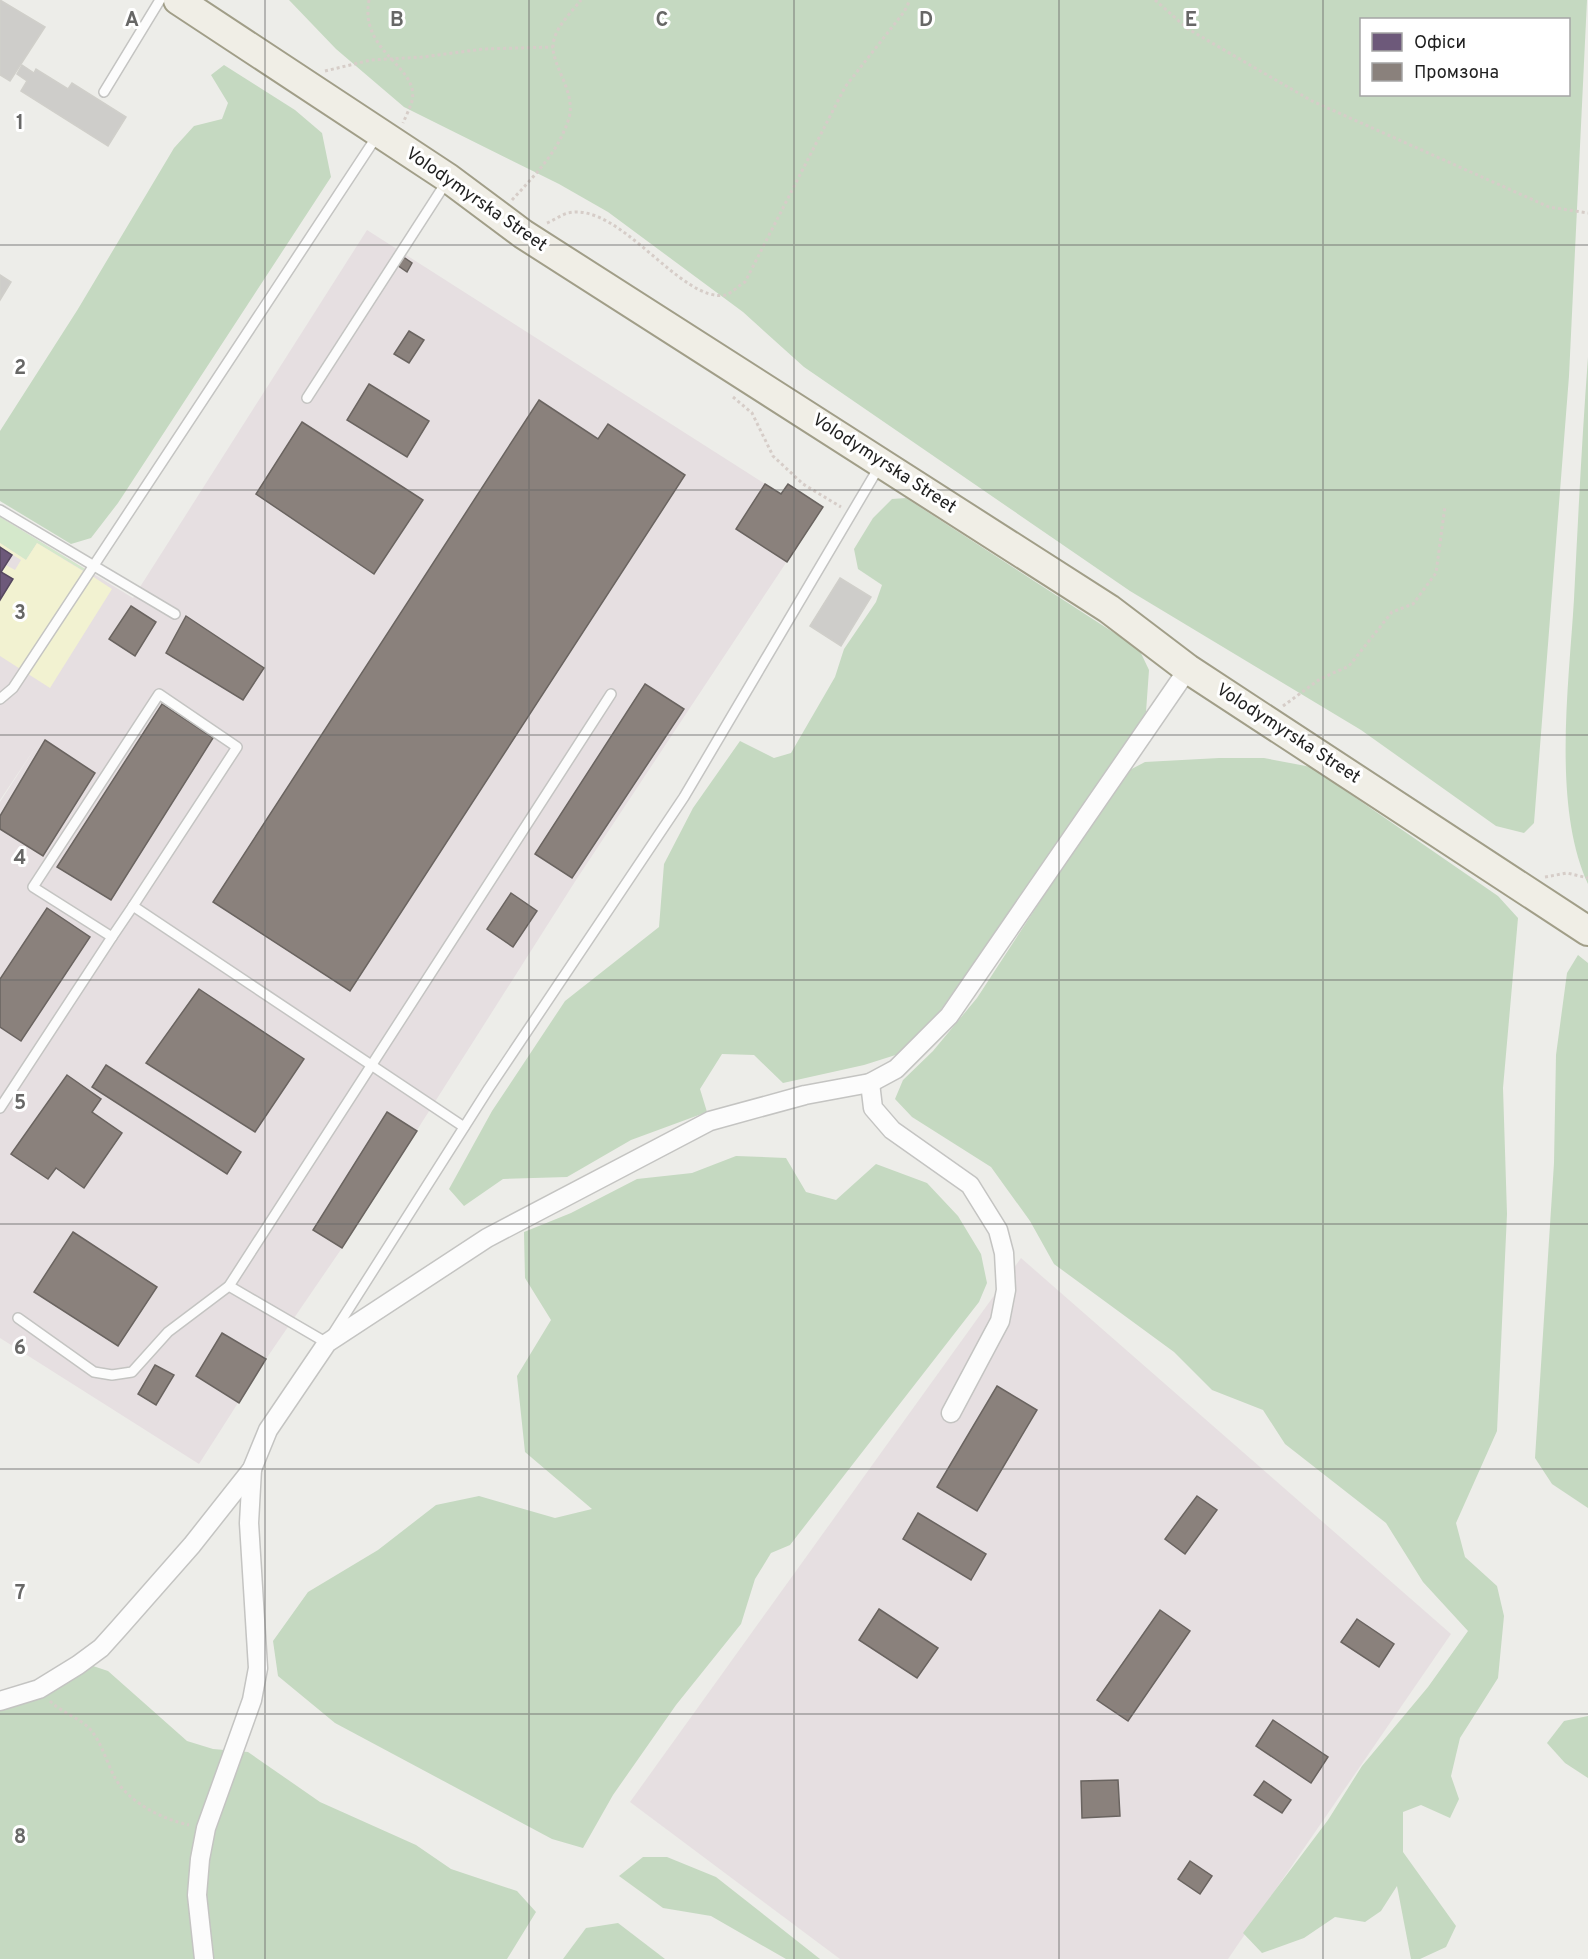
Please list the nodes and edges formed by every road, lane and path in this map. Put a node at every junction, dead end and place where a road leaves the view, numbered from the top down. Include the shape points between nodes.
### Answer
1 (160, 0) edge
2 (178, 0) edge
3 (369, 0) edge
4 (580, 0) edge
5 (910, 0) edge
6 (1155, 0) edge
7 (553, 47) junction
8 (394, 60) junction
9 (299, 81) junction
10 (104, 92) dead end
11 (383, 137) junction
12 (448, 178) junction
13 (1588, 213) edge
14 (499, 215) junction
15 (524, 234) junction
16 (307, 398) dead end
17 (882, 463) junction
18 (1445, 506) dead end
19 (0, 510) edge
20 (92, 565) junction
21 (175, 614) dead end
22 (1188, 669) junction
23 (611, 694) dead end
24 (0, 699) edge
25 (1264, 719) junction
26 (1588, 878) edge
27 (1517, 883) junction
28 (133, 906) junction
29 (1588, 931) edge
30 (112, 937) junction
31 (372, 1066) junction
32 (870, 1083) junction
33 (0, 1108) edge
34 (464, 1126) junction
35 (228, 1286) junction
36 (18, 1318) dead end
37 (327, 1343) junction
38 (951, 1413) dead end
39 (252, 1469) junction
40 (39, 1689) junction
41 (0, 1701) edge
42 (206, 1828) junction
43 (204, 1959) edge

1 - 10 lane
2 - 9 main road, Volodymyrska Street
3 - 8 path via 369,31
4 - 7 path via 558,30
5 - 15 path via 845,87 745,282 727,295 706,294 627,234 596,216 570,213
6 - 13 path via 1188,29 1312,101 1549,207
7 - 8 path via 483,49
7 - 14 path via 566,85 569,116 552,156
8 - 9 path via 371,60
8 - 11 path via 409,83 413,99 402,125
9 - 11 main road, Volodymyrska Street
11 - 12 main road, Volodymyrska Street
11 - 20 lane
12 - 14 main road, Volodymyrska Street
12 - 16 lane
14 - 15 main road, Volodymyrska Street
15 - 17 main road, Volodymyrska Street
17 - 22 main road, Volodymyrska Street via 1109,609
17 - 34 lane via 684,797
18 - 25 path via 1436,573 1413,604 1392,612 1349,666 1320,679
19 - 20 lane
20 - 21 lane
20 - 24 lane via 13,688
22 - 25 main road, Volodymyrska Street
22 - 32 street via 949,1016 896,1069
23 - 31 lane
25 - 27 main road, Volodymyrska Street
26 - 27 path via 1558,873
27 - 29 main road, Volodymyrska Street
28 - 30 lane
28 - 30 lane via 237,747 159,694 33,887
28 - 31 lane
30 - 33 lane
31 - 34 lane
31 - 35 lane
32 - 37 street via 805,1095 710,1121 487,1238
32 - 38 street via 873,1108 892,1130 970,1185 998,1230 1004,1253 1006,1290 1000,1321
34 - 37 lane
35 - 36 lane via 168,1332 132,1372 93,1372
35 - 37 lane
37 - 39 street via 268,1430
39 - 40 street via 192,1545 101,1648
39 - 42 street via 249,1523 258,1668 252,1701
40 - 41 street
40 - 42 path via 56,1707 88,1727 115,1779 129,1796 163,1818
42 - 43 street via 197,1895

